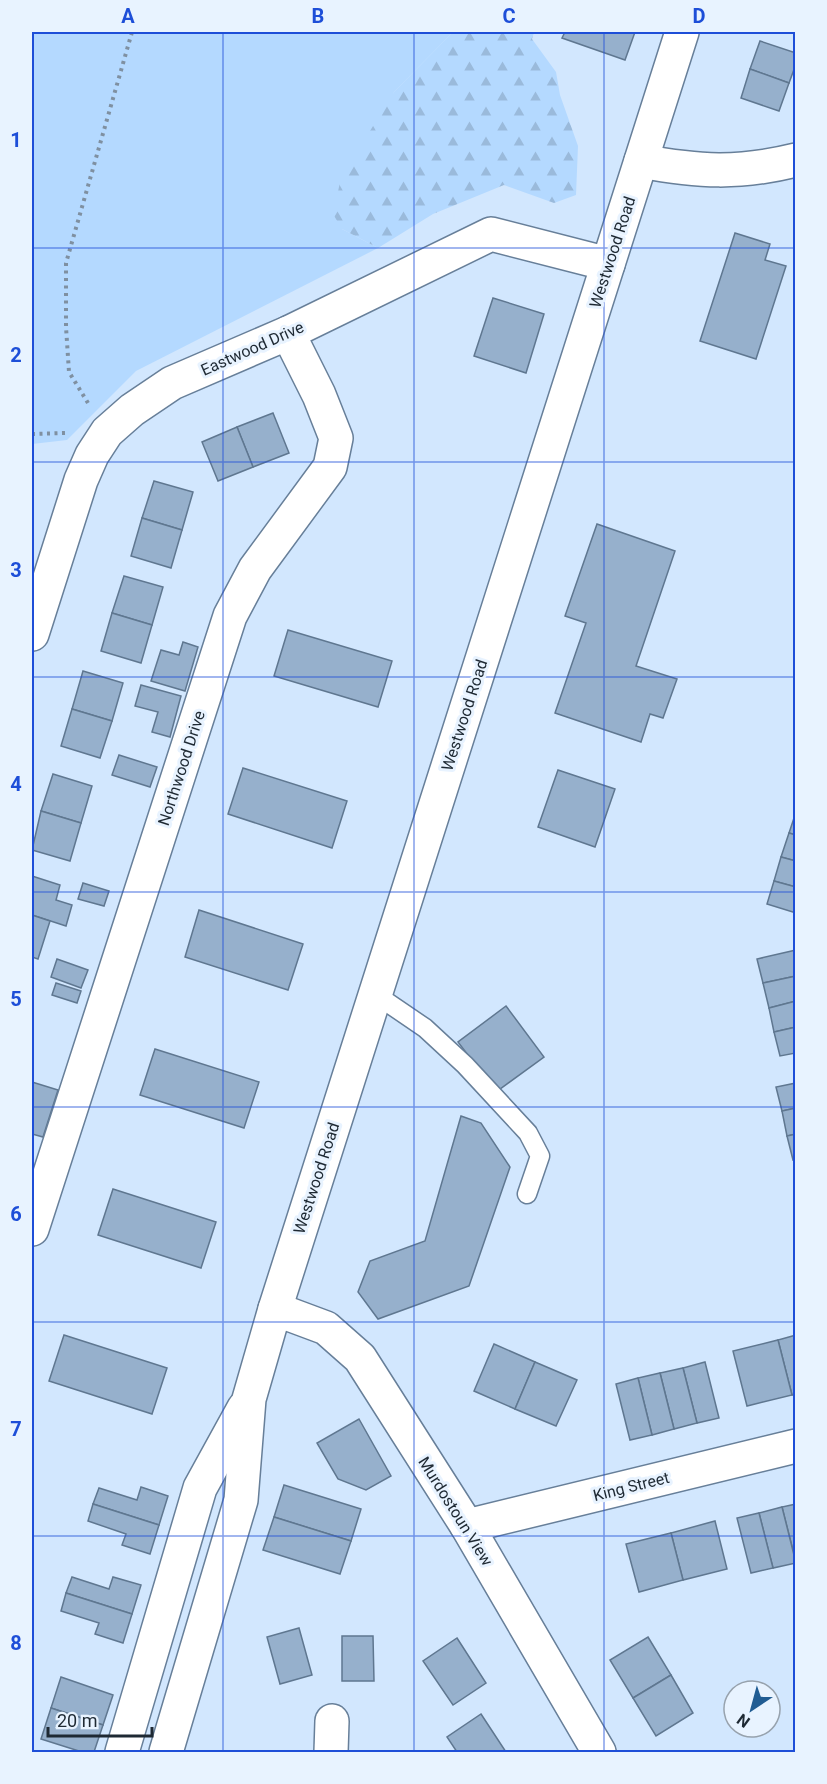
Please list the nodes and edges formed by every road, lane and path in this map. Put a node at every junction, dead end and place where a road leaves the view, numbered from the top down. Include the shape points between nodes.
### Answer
1 (132, 32) edge
2 (682, 32) edge
3 (795, 160) edge
4 (641, 161) junction
5 (608, 264) junction
6 (288, 333) junction
7 (107, 432) junction
8 (32, 434) edge
9 (32, 634) edge
10 (375, 994) junction
11 (527, 1194) dead end
12 (32, 1229) edge
13 (275, 1308) junction
14 (249, 1399) junction
15 (795, 1446) edge
16 (467, 1526) junction
17 (122, 1752) edge
18 (166, 1752) edge
19 (599, 1752) edge

1 - 7 path via 66,264 69,372
2 - 4 street, Westwood Road
3 - 4 street via 718,171
4 - 5 street, Westwood Road
5 - 6 street, Eastwood Drive via 491,234
5 - 10 street, Westwood Road
6 - 7 street, Eastwood Drive via 172,383
6 - 12 street, Northwood Drive via 336,438 330,467 255,569 230,616
7 - 8 path
7 - 9 street, Eastwood Drive via 81,480
10 - 11 lane via 425,1028 528,1133 540,1156
10 - 13 street, Westwood Road
13 - 14 street, Westwood Road
13 - 16 street, Murdostoun View via 326,1328 360,1358
14 - 17 street, Westwood Road via 200,1488
14 - 18 street, Westwood Road via 241,1500
15 - 16 street, King Street
16 - 19 street, Murdostoun View

